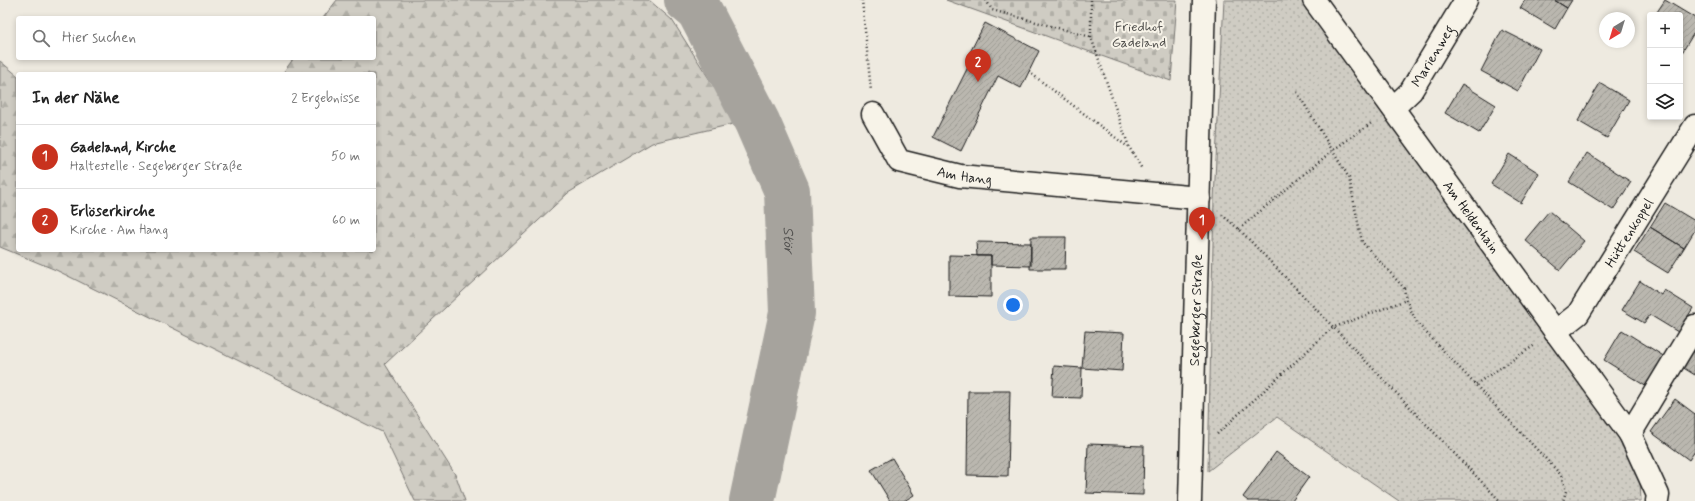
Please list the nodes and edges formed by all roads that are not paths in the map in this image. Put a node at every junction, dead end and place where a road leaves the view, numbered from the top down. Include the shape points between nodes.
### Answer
1 (1204, 0) edge
2 (1314, 0) edge
3 (1466, 0) edge
4 (1393, 108) junction
5 (873, 114) road end
6 (1695, 126) edge
7 (1199, 198) junction
8 (1695, 326) edge
9 (1555, 332) junction
10 (1630, 434) junction
11 (1190, 501) edge
12 (1657, 501) edge

1 - 7 street, Segeberger Straße
2 - 4 street, Am Heldenhain
3 - 4 street, Marienweg via 1411,91
4 - 9 street, Am Heldenhain
5 - 7 street, Am Hang via 898,161 960,176
6 - 9 street, Hüttenkoppel via 1578,314
7 - 11 street, Segeberger Straße
8 - 10 street
9 - 10 street, Am Heldenhain
10 - 12 street, Am Heldenhain via 1658,495

